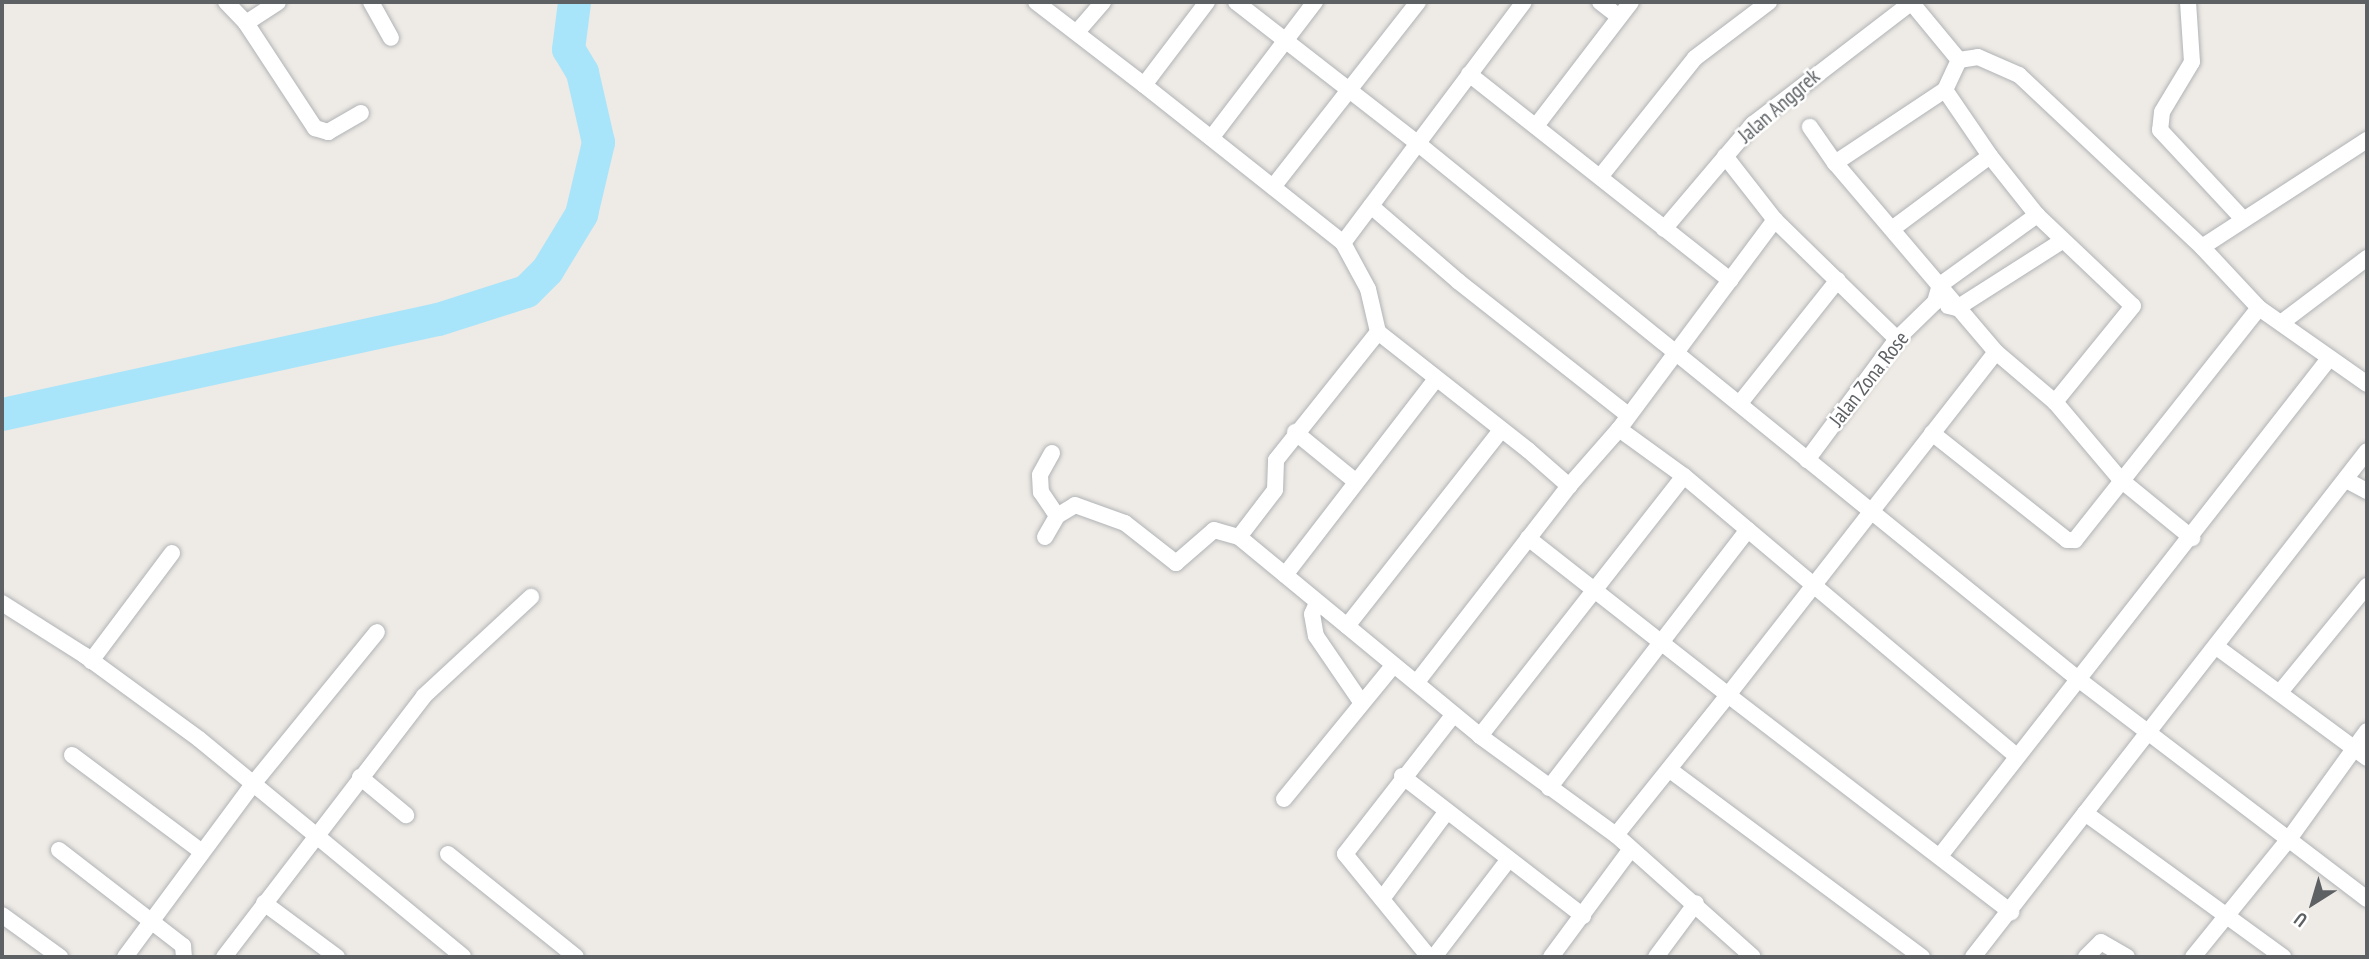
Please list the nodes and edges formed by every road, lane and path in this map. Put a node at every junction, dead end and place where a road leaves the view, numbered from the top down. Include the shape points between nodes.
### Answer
1 (226, 2) edge
2 (278, 2) edge
3 (370, 2) edge
4 (1036, 2) edge
5 (1103, 2) edge
6 (1207, 2) edge
7 (1236, 2) edge
8 (1315, 2) edge
9 (1418, 2) edge
10 (1524, 2) edge
11 (1600, 2) edge
12 (1632, 2) edge
13 (1769, 2) edge
14 (1911, 2) edge
15 (2189, 2) edge
16 (1619, 17) junction
17 (246, 23) junction
18 (1077, 32) junction
19 (391, 38) dead end
20 (1285, 40) junction
21 (1959, 60) junction
22 (1469, 74) junction
23 (1144, 85) junction
24 (1349, 90) junction
25 (1945, 90) junction
26 (362, 113) dead end
27 (1536, 125) junction
28 (1810, 127) dead end
29 (1212, 137) junction
30 (2367, 140) edge
31 (1416, 142) junction
32 (1725, 156) junction
33 (1990, 156) junction
34 (1835, 163) junction
35 (1600, 177) junction
36 (1273, 187) junction
37 (1371, 206) junction
38 (2037, 215) junction
39 (2242, 218) junction
40 (1775, 220) junction
41 (1664, 229) junction
42 (1892, 229) junction
43 (2062, 241) junction
44 (1343, 243) junction
45 (2202, 247) junction
46 (2367, 258) edge
47 (1730, 279) junction
48 (1838, 280) junction
49 (1940, 285) junction
50 (1935, 302) junction
51 (1957, 308) junction
52 (2259, 308) junction
53 (2281, 323) junction
54 (1378, 332) junction
55 (1897, 340) junction
56 (1996, 352) junction
57 (1673, 353) junction
58 (2328, 360) junction
59 (1435, 380) junction
60 (2367, 384) edge
61 (2055, 402) junction
62 (1740, 404) junction
63 (1628, 415) junction
64 (1619, 429) junction
65 (1501, 430) junction
66 (1295, 432) junction
67 (1932, 433) junction
68 (2367, 451) edge
69 (1052, 453) dead end
70 (1807, 460) junction
71 (1684, 476) junction
72 (2121, 480) junction
73 (2346, 480) junction
74 (1356, 481) junction
75 (1569, 486) junction
76 (2367, 491) edge
77 (1871, 511) junction
78 (1057, 516) junction
79 (1748, 530) junction
80 (1045, 537) dead end
81 (1239, 537) junction
82 (1528, 538) junction
83 (2192, 538) junction
84 (172, 553) dead end
85 (1285, 575) junction
86 (1814, 585) junction
87 (2367, 586) edge
88 (1596, 589) junction
89 (531, 597) dead end
90 (2, 603) edge
91 (1317, 603) junction
92 (1347, 626) junction
93 (377, 632) dead end
94 (1660, 641) junction
95 (2218, 648) junction
96 (91, 661) junction
97 (1393, 666) junction
98 (2078, 679) junction
99 (1418, 681) junction
100 (2281, 691) junction
101 (1728, 695) junction
102 (1362, 702) junction
103 (1454, 714) junction
104 (2367, 731) edge
105 (2150, 734) junction
106 (1480, 736) junction
107 (2360, 754) edge
108 (72, 755) dead end
109 (2017, 756) junction
110 (1670, 770) junction
111 (1402, 776) junction
112 (360, 777) junction
113 (253, 785) junction
114 (1549, 788) junction
115 (1284, 799) dead end
116 (1447, 811) junction
117 (2085, 813) junction
118 (406, 815) dead end
119 (317, 835) junction
120 (1616, 835) junction
121 (2289, 839) junction
122 (1631, 849) junction
123 (60, 850) dead end
124 (202, 852) junction
125 (448, 854) dead end
126 (1940, 856) junction
127 (1509, 859) junction
128 (1382, 899) junction
129 (2367, 899) edge
130 (264, 903) junction
131 (1696, 903) junction
132 (2011, 912) junction
133 (2, 915) edge
134 (2227, 915) junction
135 (1583, 916) junction
136 (151, 922) junction
137 (183, 952) edge
138 (60, 957) edge
139 (125, 957) edge
140 (197, 957) edge
141 (224, 957) edge
142 (337, 957) edge
143 (463, 957) edge
144 (576, 957) edge
145 (1429, 957) edge
146 (1434, 957) edge
147 (1551, 957) edge
148 (1656, 957) edge
149 (1754, 957) edge
150 (1922, 957) edge
151 (1973, 957) edge
152 (2086, 957) edge
153 (2127, 957) edge
154 (2193, 957) edge
155 (2283, 957) edge

1 - 17 street
2 - 17 street
3 - 19 street
4 - 18 street
5 - 18 street
6 - 23 street
7 - 20 street
8 - 20 street
9 - 24 street
10 - 22 street
11 - 16 street
12 - 16 street
13 - 35 street via 1695,58
14 - 21 street
14 - 32 street, Jalan Anggrek via 1788,94
15 - 39 street via 2192,62 2162,113 2160,130
16 - 27 street
17 - 26 street via 315,128 328,132
18 - 23 street
20 - 24 street
20 - 29 street
21 - 25 street
21 - 45 street via 1978,57 2019,75
22 - 27 street
22 - 31 street
23 - 29 street
24 - 31 street
24 - 36 street
25 - 33 street
25 - 34 street
27 - 35 street
28 - 34 street
29 - 36 street
30 - 39 street
31 - 37 street
31 - 57 street
32 - 40 street
32 - 41 street, Jalan Anggrek
33 - 38 street
33 - 42 street
34 - 42 street
35 - 41 street
36 - 44 street
37 - 44 street
37 - 63 street
38 - 43 street
38 - 49 street
39 - 45 street
40 - 47 street
40 - 48 street
41 - 47 street
42 - 49 street
43 - 51 street
43 - 61 street via 2133,306
44 - 54 street via 1368,289
45 - 52 street
46 - 53 street
47 - 57 street
48 - 55 street
48 - 62 street
49 - 50 street, Jalan Zona Rose
49 - 51 street
50 - 51 street
50 - 55 street, Jalan Zona Rose
51 - 56 street
52 - 53 street
52 - 72 street
53 - 58 street
54 - 59 street
54 - 66 street
55 - 70 street, Jalan Zona Rose
56 - 61 street
56 - 67 street
57 - 62 street
57 - 63 street
58 - 60 street
58 - 83 street
59 - 65 street
59 - 74 street
61 - 72 street
62 - 70 street
63 - 64 street
64 - 71 street
64 - 75 street
65 - 75 street
65 - 92 street
66 - 74 street
66 - 81 street via 1276,460 1275,490 1269,502
67 - 72 street via 2067,540 2081,536
67 - 77 street
68 - 73 street
69 - 78 street via 1040,475 1041,492
70 - 77 street
71 - 79 street
71 - 88 street
72 - 83 street
73 - 76 street
73 - 95 street
74 - 85 street
75 - 82 street
77 - 86 street
77 - 98 street
78 - 80 street
78 - 81 street via 1075,505 1125,523 1176,563 1214,530
79 - 86 street
79 - 94 street
81 - 85 street
82 - 88 street
82 - 99 street
83 - 98 street
84 - 96 street
85 - 91 street
86 - 101 street
86 - 109 street
87 - 100 street
88 - 94 street
88 - 106 street
89 - 112 street via 443,675
90 - 96 street
91 - 92 street
91 - 102 street via 1312,614 1316,636
92 - 97 street
93 - 113 street
94 - 101 street
94 - 114 street
95 - 100 street
95 - 105 street
96 - 113 street
97 - 99 street
97 - 102 street
98 - 105 street
98 - 109 street
99 - 103 street
100 - 107 street
101 - 110 street
101 - 126 street
102 - 115 street
103 - 106 street
103 - 111 street
104 - 107 street
105 - 117 street
105 - 121 street
106 - 114 street
107 - 121 street
108 - 124 street
109 - 126 street
110 - 120 street
110 - 150 street
111 - 116 street
111 - 128 street via 1345,854
112 - 118 street
112 - 119 street
113 - 119 street
113 - 124 street
114 - 120 street
116 - 127 street
116 - 128 street
117 - 132 street
117 - 134 street
119 - 130 street
119 - 143 street
120 - 122 street
121 - 129 street
121 - 134 street
122 - 131 street
122 - 135 street
123 - 136 street
124 - 136 street
125 - 144 street
126 - 132 street
127 - 135 street
127 - 146 street
128 - 145 street
130 - 141 street
130 - 142 street
131 - 148 street
131 - 149 street
132 - 151 street
133 - 138 street
134 - 154 street
134 - 155 street
135 - 147 street
136 - 137 street
136 - 139 street
137 - 140 street
152 - 153 street via 2101,942

